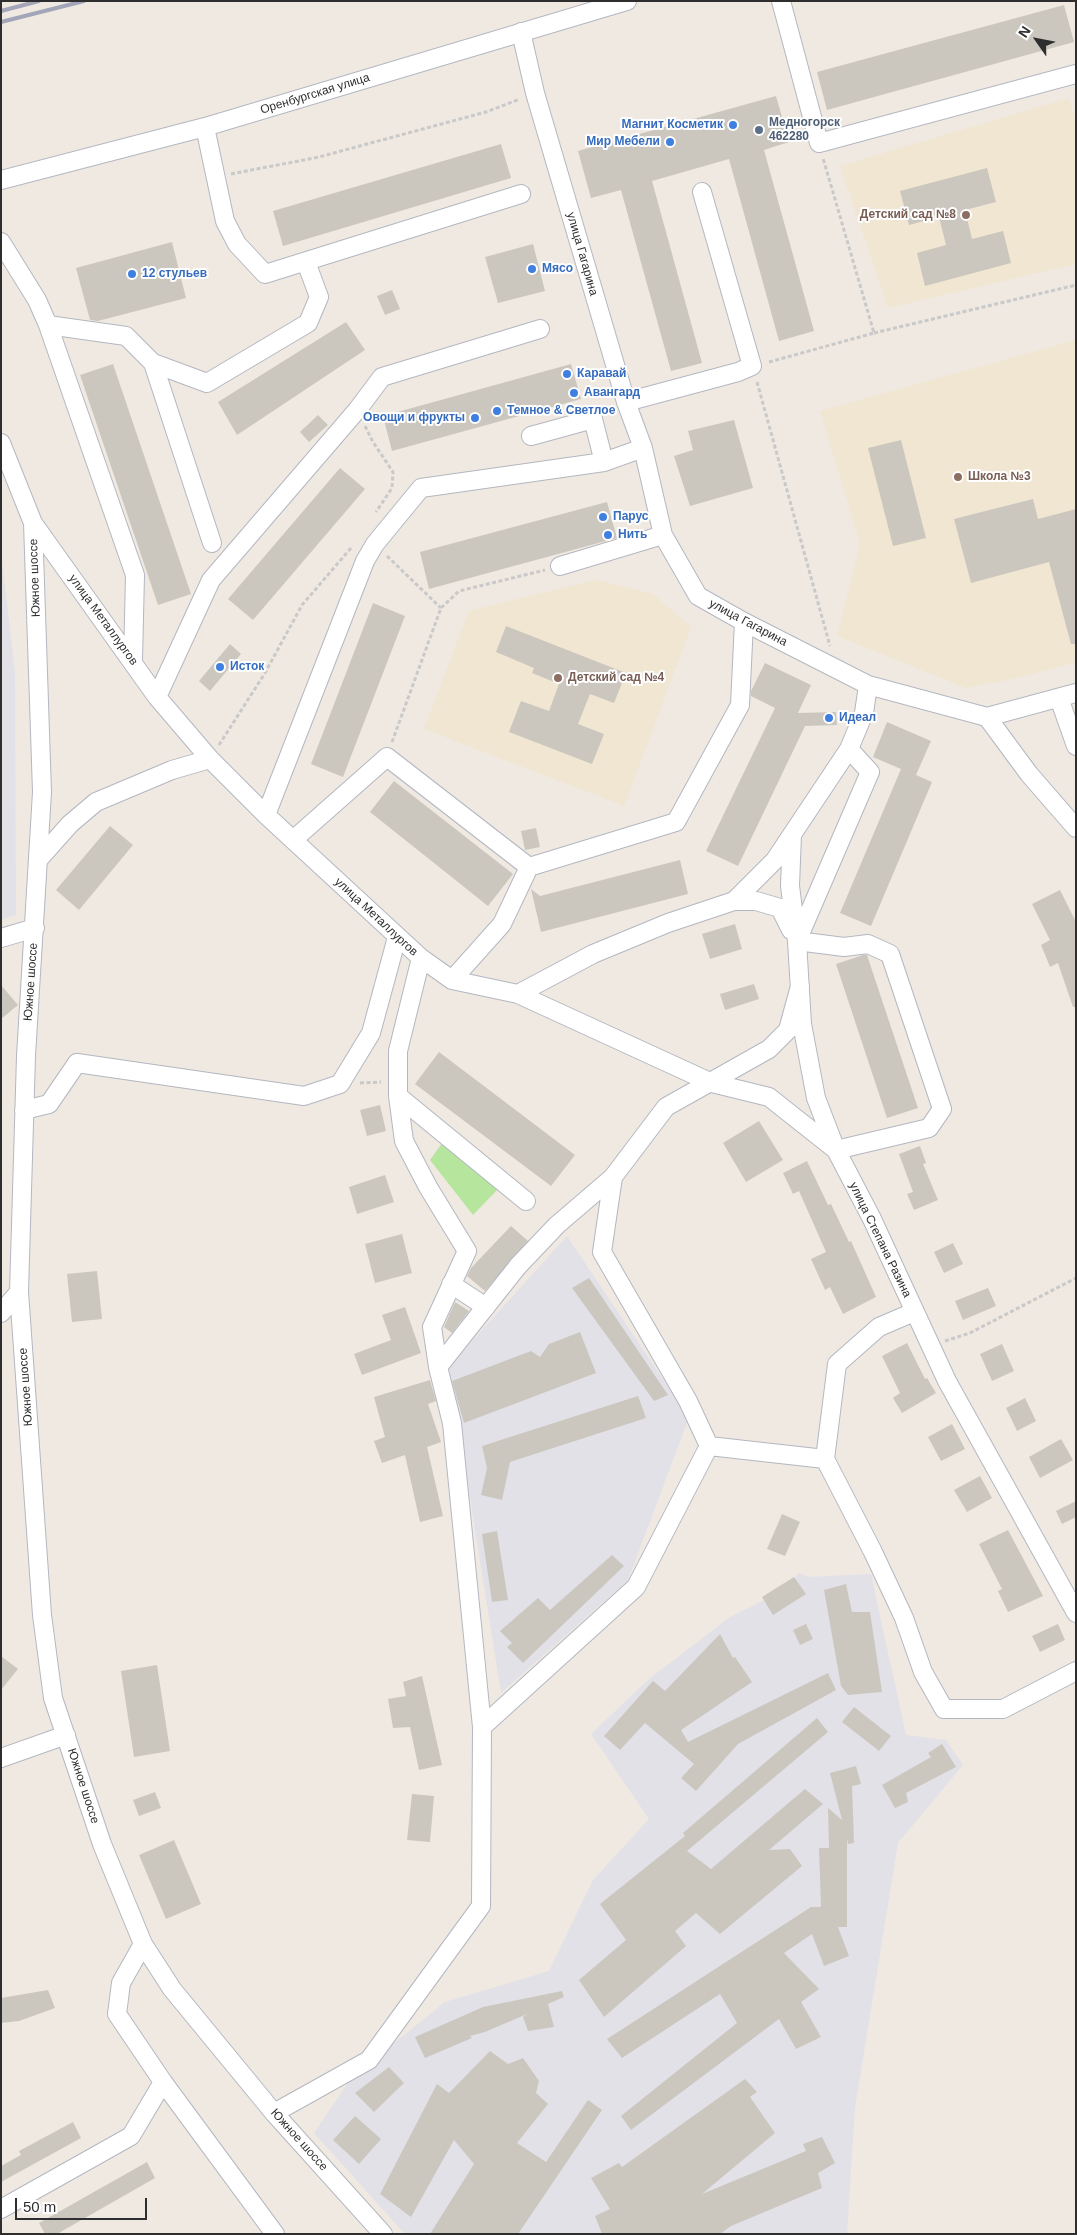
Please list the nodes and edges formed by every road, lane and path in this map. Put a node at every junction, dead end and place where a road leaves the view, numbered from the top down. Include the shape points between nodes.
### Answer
1 (626, 1) edge
2 (781, 1) edge
3 (520, 32) junction
4 (1076, 74) edge
5 (535, 93) junction
6 (205, 127) junction
7 (819, 143) junction
8 (216, 178) junction
9 (1, 180) edge
10 (702, 192) dead end
11 (521, 194) dead end
12 (1, 242) edge
13 (306, 262) junction
14 (1076, 285) edge
15 (48, 326) junction
16 (540, 329) dead end
17 (874, 333) junction
18 (154, 363) junction
19 (752, 366) junction
20 (626, 402) junction
21 (358, 409) junction
22 (531, 436) dead end
23 (1, 443) edge
24 (643, 448) junction
25 (604, 462) junction
26 (371, 520) dead end
27 (33, 523) junction
28 (663, 535) junction
29 (212, 543) dead end
30 (375, 544) junction
31 (560, 566) joint
32 (440, 608) junction
33 (744, 622) junction
34 (132, 660) junction
35 (837, 670) junction
36 (868, 685) junction
37 (1076, 693) edge
38 (157, 696) junction
39 (1059, 698) junction
40 (987, 717) junction
41 (1076, 746) edge
42 (849, 749) junction
43 (387, 757) junction
44 (210, 759) junction
45 (266, 814) junction
46 (1076, 828) edge
47 (792, 835) junction
48 (293, 840) junction
49 (38, 860) junction
50 (529, 867) junction
51 (734, 900) junction
52 (35, 928) junction
53 (397, 937) junction
54 (1, 938) edge
55 (797, 942) junction
56 (421, 958) junction
57 (452, 980) junction
58 (800, 986) junction
59 (518, 994) junction
60 (712, 1083) junction
61 (340, 1084) junction
62 (398, 1089) junction
63 (24, 1110) junction
64 (836, 1150) junction
65 (613, 1177) junction
66 (526, 1201) dead end
67 (1076, 1278) edge
68 (451, 1284) junction
69 (19, 1292) junction
70 (486, 1307) junction
71 (914, 1312) junction
72 (1, 1313) edge
73 (930, 1346) junction
74 (438, 1367) junction
75 (709, 1446) junction
76 (825, 1459) junction
77 (1076, 1613) edge
78 (1076, 1671) edge
79 (482, 1728) junction
80 (66, 1735) junction
81 (1, 1758) edge
82 (142, 1944) junction
83 (163, 2082) junction
84 (274, 2113) junction
85 (1, 2210) edge
86 (275, 2234) edge
87 (383, 2234) edge

1 - 3 street, Оренбургская улица
2 - 7 street
3 - 5 street, улица Гагарина
3 - 6 street, Оренбургская улица
4 - 7 street
5 - 8 path via 486,112 319,157
5 - 20 street, улица Гагарина
6 - 8 street
6 - 9 street, Оренбургская улица
7 - 17 path
8 - 13 street via 224,221 237,244 264,274
10 - 19 street
11 - 13 street
12 - 15 street via 37,300
13 - 18 street via 319,297 308,324 207,383
14 - 17 path
15 - 18 street via 126,336
15 - 34 street via 135,575
16 - 21 street via 382,377
17 - 19 path
18 - 29 street
19 - 20 street
19 - 35 path
20 - 24 street, улица Гагарина
21 - 26 path via 372,442 393,472 392,488
21 - 38 street via 211,580
22 - 25 street via 593,418
23 - 27 street, Южное шоссе
24 - 25 street
24 - 28 street, улица Гагарина
25 - 30 street via 421,488
27 - 34 street, улица Металлургов
27 - 49 street, Южное шоссе via 42,792
28 - 31 street
28 - 33 street, улица Гагарина via 698,596
30 - 32 path
30 - 44 path via 361,536 302,605 265,673
30 - 45 street via 365,562
31 - 32 path via 459,591
32 - 43 path
33 - 35 street, улица Гагарина
33 - 50 street via 740,705 676,822
34 - 38 street, улица Металлургов
35 - 36 street, улица Гагарина
36 - 40 street, улица Гагарина
36 - 42 street via 864,713
37 - 39 street, улица Гагарина
38 - 44 street, улица Металлургов
39 - 40 street, улица Гагарина
39 - 41 street
40 - 46 street via 1029,774
42 - 47 street
42 - 55 street via 870,772
43 - 48 street
43 - 50 street
44 - 45 street, улица Металлургов
44 - 49 street via 172,770 96,802 70,824
45 - 48 street, улица Металлургов
47 - 51 street via 776,860
47 - 55 street, улица Степана Разина via 790,886
48 - 53 street, улица Металлургов
49 - 52 street, Южное шоссе
50 - 57 street via 502,924
51 - 55 street via 756,901 780,908
51 - 59 street via 593,954
52 - 54 street
52 - 63 street, Южное шоссе
53 - 56 street, улица Металлургов
53 - 61 street via 371,1034
55 - 58 street, улица Степана Разина
55 - 64 street via 844,947 868,944 890,954 942,1109 929,1128
56 - 57 street, улица Металлургов
56 - 62 street via 398,1051
57 - 59 street, улица Металлургов
58 - 60 street via 788,1030 769,1049
58 - 64 street, улица Степана Разина via 802,1024 816,1098
59 - 60 street, улица Металлургов
60 - 64 street, улица Металлургов via 770,1096
60 - 65 street via 666,1107
61 - 62 path
61 - 63 street via 304,1096 76,1063 49,1104
62 - 66 street
62 - 68 street via 404,1141 428,1188 467,1251
63 - 69 street, Южное шоссе
64 - 71 street, улица Степана Разина via 872,1219
65 - 70 street via 557,1225 518,1266
65 - 75 street via 602,1252 688,1401
67 - 73 path via 970,1333
68 - 70 street
68 - 74 street via 432,1327
69 - 72 street
69 - 80 street, Южное шоссе via 42,1615 53,1698
70 - 74 street
71 - 73 street, улица Степана Разина
71 - 76 street via 879,1327 837,1364
73 - 77 street, улица Степана Разина via 951,1390
74 - 79 street via 452,1423
75 - 76 street
75 - 79 street via 636,1587
76 - 78 street via 873,1552 904,1618 923,1672 944,1709 1003,1709
79 - 84 street via 481,1906 369,2060
80 - 81 street
80 - 82 street, Южное шоссе via 102,1844
82 - 83 street via 120,1983 117,2014
82 - 84 street, Южное шоссе via 172,1989
83 - 85 street via 131,2136
83 - 86 street
84 - 87 street, Южное шоссе

